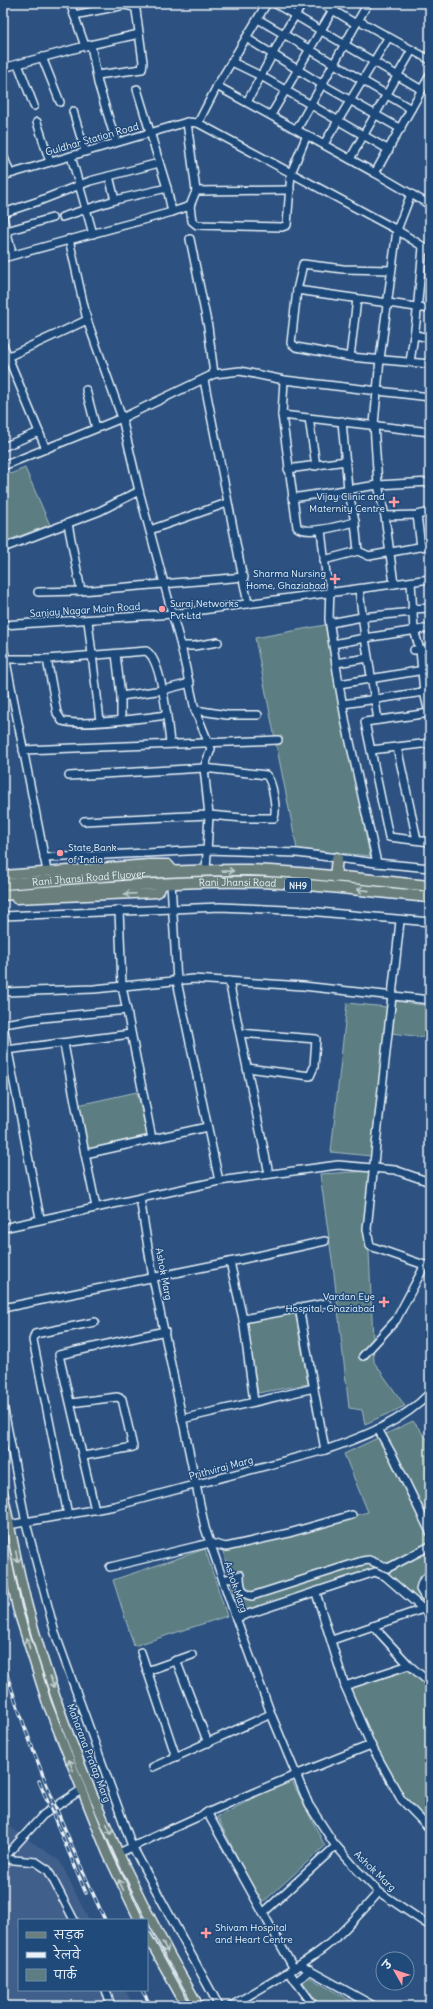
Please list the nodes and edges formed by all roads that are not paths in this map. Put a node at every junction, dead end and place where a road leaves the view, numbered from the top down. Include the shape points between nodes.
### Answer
1 (70, 3) edge
2 (90, 3) edge
3 (267, 3) edge
4 (274, 3) edge
5 (303, 3) edge
6 (320, 3) edge
7 (337, 3) edge
8 (366, 4) edge
9 (332, 10) junction
10 (92, 12) junction
11 (74, 15) junction
12 (295, 15) junction
13 (258, 19) junction
14 (357, 22) junction
15 (321, 31) junction
16 (140, 34) junction
17 (283, 35) junction
18 (246, 38) junction
19 (388, 38) junction
20 (345, 44) junction
21 (88, 45) junction
22 (310, 50) junction
23 (412, 50) junction
24 (272, 54) junction
25 (42, 57) junction
26 (430, 60) edge
27 (374, 61) junction
28 (232, 62) junction
29 (18, 64) junction
30 (334, 64) junction
31 (3, 68) edge
32 (298, 70) junction
33 (97, 75) junction
34 (398, 75) junction
35 (260, 76) junction
36 (430, 76) edge
37 (362, 80) junction
38 (323, 85) junction
39 (217, 86) junction
40 (137, 89) dead end
41 (422, 90) junction
42 (286, 91) junction
43 (387, 94) junction
44 (350, 100) junction
45 (60, 102) dead end
46 (247, 102) junction
47 (34, 106) dead end
48 (312, 106) junction
49 (412, 109) junction
50 (73, 111) dead end
51 (271, 115) junction
52 (375, 115) junction
53 (338, 120) junction
54 (37, 122) dead end
55 (187, 122) junction
56 (198, 123) junction
57 (401, 129) junction
58 (297, 130) junction
59 (150, 132) junction
60 (307, 135) junction
61 (364, 135) junction
62 (116, 142) junction
63 (324, 144) junction
64 (390, 150) junction
65 (85, 151) junction
66 (3, 156) edge
67 (71, 156) junction
68 (350, 159) junction
69 (50, 162) junction
70 (159, 163) junction
71 (10, 173) junction
72 (291, 173) junction
73 (375, 173) junction
74 (3, 176) edge
75 (109, 176) junction
76 (79, 185) junction
77 (167, 188) junction
78 (290, 190) junction
79 (196, 192) junction
80 (411, 194) junction
81 (115, 200) junction
82 (430, 205) edge
83 (190, 206) junction
84 (87, 209) junction
85 (172, 212) junction
86 (3, 213) edge
87 (62, 217) dead end
88 (3, 218) edge
89 (52, 218) dead end
90 (397, 230) junction
91 (5, 231) edge
92 (93, 234) junction
93 (69, 239) junction
94 (190, 239) dead end
95 (11, 248) dead end
96 (427, 250) edge
97 (3, 258) edge
98 (391, 270) junction
99 (297, 290) junction
100 (357, 300) junction
101 (388, 302) junction
102 (417, 308) junction
103 (430, 309) edge
104 (87, 320) junction
105 (415, 335) junction
106 (430, 338) edge
107 (3, 345) edge
108 (350, 357) junction
109 (5, 358) edge
110 (380, 359) junction
111 (410, 362) junction
112 (430, 364) edge
113 (214, 374) junction
114 (204, 380) junction
115 (284, 380) junction
116 (86, 390) dead end
117 (377, 392) junction
118 (430, 397) edge
119 (282, 415) junction
120 (122, 418) junction
121 (309, 418) junction
122 (342, 421) junction
123 (374, 424) junction
124 (96, 428) junction
125 (40, 432) junction
126 (430, 432) edge
127 (3, 447) edge
128 (46, 450) junction
129 (346, 461) junction
130 (3, 466) edge
131 (316, 466) junction
132 (288, 469) junction
133 (430, 482) edge
134 (378, 485) junction
135 (348, 489) junction
136 (139, 491) junction
137 (292, 498) junction
138 (227, 503) junction
139 (430, 512) edge
140 (417, 515) junction
141 (385, 516) junction
142 (355, 522) junction
143 (68, 524) junction
144 (150, 530) junction
145 (321, 530) junction
146 (430, 545) edge
147 (421, 546) junction
148 (3, 548) edge
149 (358, 551) junction
150 (390, 551) junction
151 (324, 560) junction
152 (244, 577) junction
153 (430, 579) edge
154 (410, 582) junction
155 (164, 584) junction
156 (394, 584) junction
157 (359, 589) junction
158 (81, 591) junction
159 (38, 592) dead end
160 (330, 593) junction
161 (248, 604) junction
162 (430, 608) edge
163 (412, 611) junction
164 (173, 614) junction
165 (362, 617) junction
166 (88, 620) junction
167 (330, 623) junction
168 (3, 625) edge
169 (430, 628) edge
170 (414, 630) junction
171 (365, 638) junction
172 (218, 642) dead end
173 (333, 644) junction
174 (3, 646) edge
175 (181, 646) junction
176 (430, 649) edge
177 (417, 650) junction
178 (116, 654) junction
179 (94, 656) junction
180 (368, 658) junction
181 (6, 659) junction
182 (47, 659) junction
183 (336, 663) junction
184 (426, 670) edge
185 (6, 674) edge
186 (371, 678) junction
187 (190, 683) junction
188 (339, 684) junction
189 (163, 690) junction
190 (427, 692) edge
191 (121, 696) junction
192 (375, 699) junction
193 (343, 704) junction
194 (195, 710) junction
195 (430, 713) edge
196 (167, 715) junction
197 (258, 715) dead end
198 (121, 720) junction
199 (378, 720) junction
200 (100, 721) junction
201 (278, 740) dead end
202 (170, 743) junction
203 (430, 743) edge
204 (209, 744) junction
205 (398, 747) junction
206 (23, 750) junction
207 (371, 750) junction
208 (204, 768) junction
209 (69, 776) dead end
210 (209, 815) junction
211 (84, 822) dead end
212 (417, 840) junction
213 (430, 842) edge
214 (207, 850) junction
215 (44, 858) junction
216 (337, 858) junction
217 (377, 863) junction
218 (430, 868) edge
219 (47, 871) junction
220 (206, 871) junction
221 (175, 872) junction
222 (3, 875) edge
223 (335, 877) junction
224 (382, 881) junction
225 (168, 883) junction
226 (3, 884) edge
227 (404, 884) junction
228 (430, 886) edge
229 (380, 892) junction
230 (404, 895) junction
231 (3, 896) edge
232 (430, 897) edge
233 (3, 899) edge
234 (172, 909) junction
235 (119, 910) junction
236 (3, 916) edge
237 (400, 921) junction
238 (430, 922) edge
239 (177, 981) junction
240 (229, 982) junction
241 (122, 986) junction
242 (3, 992) edge
243 (391, 998) junction
244 (430, 1000) edge
245 (127, 1010) junction
246 (3, 1025) edge
247 (240, 1033) junction
248 (131, 1034) junction
249 (64, 1044) junction
250 (6, 1050) junction
251 (247, 1068) junction
252 (207, 1127) junction
253 (152, 1139) junction
254 (85, 1154) junction
255 (372, 1168) junction
256 (269, 1174) junction
257 (220, 1181) junction
258 (430, 1182) edge
259 (140, 1198) junction
260 (96, 1207) junction
261 (40, 1218) junction
262 (3, 1228) edge
263 (325, 1241) dead end
264 (230, 1262) junction
265 (428, 1266) edge
266 (153, 1278) junction
267 (327, 1303) dead end
268 (299, 1307) junction
269 (3, 1308) edge
270 (242, 1319) junction
271 (95, 1322) dead end
272 (165, 1332) junction
273 (363, 1356) dead end
274 (314, 1388) junction
275 (430, 1393) edge
276 (254, 1402) junction
277 (71, 1403) junction
278 (3, 1405) edge
279 (182, 1419) junction
280 (378, 1429) junction
281 (325, 1450) junction
282 (84, 1456) junction
283 (195, 1485) junction
284 (3, 1492) edge
285 (95, 1510) junction
286 (68, 1515) junction
287 (352, 1515) dead end
288 (26, 1523) junction
289 (7, 1525) edge
290 (430, 1532) edge
291 (3, 1540) edge
292 (430, 1541) edge
293 (210, 1543) junction
294 (430, 1546) edge
295 (110, 1567) dead end
296 (430, 1574) edge
297 (223, 1580) junction
298 (316, 1593) junction
299 (430, 1599) edge
300 (423, 1609) junction
301 (430, 1616) edge
302 (236, 1618) junction
303 (373, 1626) junction
304 (332, 1640) junction
305 (141, 1652) dead end
306 (192, 1655) dead end
307 (176, 1660) junction
308 (409, 1664) junction
309 (147, 1671) junction
310 (430, 1683) edge
311 (345, 1686) junction
312 (271, 1714) junction
313 (208, 1742) junction
314 (371, 1745) junction
315 (176, 1757) junction
316 (153, 1767) dead end
317 (296, 1773) junction
318 (81, 1790) junction
319 (207, 1812) junction
320 (430, 1829) edge
321 (132, 1846) junction
322 (336, 1846) junction
323 (119, 1853) junction
324 (3, 1859) edge
325 (379, 1892) junction
326 (263, 1913) junction
327 (73, 1919) edge
328 (139, 1919) edge
329 (430, 1926) edge
330 (148, 1938) edge
331 (300, 1965) junction
332 (291, 1970) junction
333 (310, 1970) junction
334 (296, 1982) junction
335 (106, 1991) edge
336 (111, 2006) edge
337 (186, 2006) edge
338 (199, 2006) edge
339 (220, 2006) edge
340 (231, 2006) edge
341 (314, 2006) edge
342 (374, 2006) edge

1 - 11 street
2 - 10 street
3 - 13 street
4 - 12 street
5 - 12 street
6 - 9 street
7 - 9 street
8 - 14 street
9 - 14 street
9 - 15 street
10 - 11 street
10 - 16 street via 125,6 134,7
11 - 21 street
12 - 15 street
12 - 17 street
13 - 17 street
13 - 18 street
14 - 19 street
14 - 20 street
15 - 20 street
15 - 22 street
16 - 21 street
16 - 33 street via 142,69
17 - 22 street
17 - 24 street
18 - 24 street
18 - 28 street
19 - 23 street
19 - 27 street
20 - 27 street
20 - 30 street
21 - 25 street
21 - 33 street
22 - 30 street
22 - 32 street
23 - 26 street
23 - 34 street
24 - 32 street
24 - 35 street
25 - 29 street
25 - 45 street
27 - 34 street
27 - 37 street
28 - 35 street
28 - 39 street
29 - 31 street
29 - 47 street
30 - 37 street
30 - 38 street
32 - 38 street
32 - 42 street
33 - 62 street
34 - 41 street
34 - 43 street
35 - 42 street
35 - 46 street
36 - 41 street
37 - 43 street
37 - 44 street
38 - 44 street
38 - 48 street
39 - 46 street
39 - 56 street
40 - 59 street
41 - 49 street
42 - 48 street
42 - 51 street
43 - 49 street
43 - 52 street
44 - 52 street
44 - 53 street
46 - 51 street
48 - 53 street
48 - 58 street
49 - 57 street
50 - 65 street
51 - 58 street
52 - 57 street
52 - 61 street
53 - 61 street
53 - 63 street
54 - 69 street
55 - 56 street
55 - 59 street, Guldhar Station Road
55 - 79 street
56 - 72 street
57 - 64 street
58 - 60 street
59 - 62 street, Guldhar Station Road
59 - 70 street
60 - 63 street
60 - 72 street
61 - 64 street
61 - 68 street
62 - 65 street, Guldhar Station Road
63 - 68 street
64 - 73 street
65 - 67 street, Guldhar Station Road
66 - 71 street
67 - 69 street, Guldhar Station Road
67 - 76 street
68 - 73 street
69 - 71 street, Guldhar Station Road
70 - 75 street
70 - 77 street
71 - 74 street, Guldhar Station Road
72 - 78 street
72 - 90 street
73 - 80 street
75 - 76 street
75 - 81 street
76 - 84 street
76 - 86 street
77 - 81 street
77 - 85 street
78 - 79 street
78 - 83 street via 287,223 282,227 194,224
79 - 83 street
80 - 82 street
80 - 90 street
81 - 84 street
83 - 85 street
84 - 87 street
84 - 92 street
85 - 92 street
88 - 91 street
89 - 91 street
90 - 96 street
90 - 98 street
91 - 95 street
92 - 93 street
93 - 97 street
93 - 104 street
94 - 113 street via 208,327
96 - 102 street
98 - 99 street via 343,269 306,264 301,267
98 - 101 street
99 - 100 street
99 - 108 street via 291,341 293,345
100 - 101 street
100 - 108 street
101 - 102 street
101 - 110 street
102 - 103 street
102 - 105 street
104 - 109 street
104 - 120 street
105 - 106 street
105 - 111 street
107 - 109 street
108 - 110 street
109 - 125 street
110 - 111 street
110 - 117 street
111 - 112 street
113 - 114 street
113 - 115 street via 240,372
114 - 120 street
114 - 138 street
115 - 117 street
115 - 119 street
116 - 124 street
117 - 118 street
117 - 123 street
119 - 121 street
119 - 132 street
120 - 124 street
120 - 136 street
121 - 122 street
121 - 131 street
122 - 123 street
122 - 129 street
123 - 126 street
123 - 134 street
124 - 128 street
125 - 127 street
125 - 128 street
128 - 130 street
129 - 131 street
129 - 135 street
131 - 132 street
132 - 137 street
133 - 134 street
134 - 135 street
134 - 141 street
135 - 137 street
135 - 142 street
136 - 143 street
136 - 144 street
137 - 145 street via 297,527 304,531
138 - 144 street
138 - 152 street
139 - 140 street
140 - 141 street
140 - 147 street
141 - 150 street
142 - 145 street
142 - 149 street
143 - 148 street
143 - 158 street
144 - 155 street
145 - 151 street
146 - 147 street
147 - 150 street
149 - 150 street via 369,556
149 - 151 street
150 - 156 street
151 - 160 street
152 - 155 street
152 - 161 street
153 - 154 street, Sanjay Nagar Main Road
154 - 156 street, Sanjay Nagar Main Road
154 - 163 street
155 - 158 street
155 - 164 street
156 - 157 street, Sanjay Nagar Main Road
157 - 160 street, Sanjay Nagar Main Road
157 - 165 street
158 - 159 street
160 - 161 street, Sanjay Nagar Main Road
160 - 167 street
161 - 164 street, Sanjay Nagar Main Road
162 - 163 street
163 - 165 street
163 - 170 street
164 - 166 street, Sanjay Nagar Main Road
164 - 175 street
165 - 167 street
165 - 171 street
166 - 168 street, Sanjay Nagar Main Road
166 - 179 street
167 - 173 street
169 - 170 street
170 - 171 street
170 - 177 street
171 - 173 street
171 - 180 street
172 - 175 street
173 - 183 street
174 - 181 street
175 - 187 street
176 - 177 street
177 - 184 street
178 - 179 street
178 - 189 street via 140,651 150,653
178 - 191 street
179 - 182 street
179 - 200 street
180 - 183 street
180 - 186 street
181 - 182 street
181 - 185 street
182 - 200 street via 59,718 68,723
183 - 188 street
184 - 186 street
184 - 190 street
185 - 206 street
186 - 188 street
186 - 192 street
187 - 189 street
187 - 194 street
188 - 193 street
189 - 191 street
189 - 196 street
190 - 192 street
190 - 195 street
191 - 198 street
192 - 193 street
192 - 199 street
193 - 217 street
194 - 197 street via 227,715
194 - 204 street
195 - 199 street
196 - 198 street
196 - 202 street
198 - 200 street
199 - 207 street via 365,722
201 - 204 street
202 - 204 street
202 - 206 street
203 - 205 street
204 - 208 street via 211,749
205 - 207 street
205 - 212 street
206 - 215 street
207 - 212 street via 389,837
208 - 209 street
208 - 210 street
208 - 210 street via 266,775 271,781 275,816 268,819
210 - 211 street
210 - 214 street
212 - 213 street
214 - 215 street
214 - 216 street via 297,853
214 - 220 street
215 - 219 street
216 - 217 street
216 - 223 highway
217 - 218 street
219 - 221 main road via 168,864
219 - 222 main road
220 - 221 highway, Rani Jhansi Road / NH9
220 -> 223 highway, Rani Jhansi Road / NH9 via 249,870
221 - 226 highway, Rani Jhansi Road Flyover / NH9
223 - 224 highway, Rani Jhansi Road / NH9
224 - 227 highway, Rani Jhansi Road / NH9
224 - 229 highway
229 -> 225 highway, Rani Jhansi Road / NH9 via 255,882
225 - 231 highway, Rani Jhansi Road Flyover / NH9
225 -> 233 main road via 157,893
225 - 234 street
227 - 228 highway, Rani Jhansi Road / NH9
227 - 230 highway
229 - 230 highway, Rani Jhansi Road / NH9
230 - 232 highway, Rani Jhansi Road / NH9
234 - 235 street
234 - 237 street via 220,906 308,911
234 - 239 street
235 - 236 street
235 - 241 street
237 - 238 street
237 - 243 street
239 - 240 street via 194,979
239 - 241 street
239 - 252 street
240 - 243 street via 303,986
240 - 247 street
241 - 242 street
241 - 245 street
243 - 244 street
243 - 255 street
245 - 246 street via 42,1018
245 - 248 street
246 - 250 street
247 - 251 street
247 - 251 street via 316,1039 314,1067 310,1076
248 - 249 street
248 - 253 street
249 - 250 street
249 - 254 street
250 - 261 street
251 - 256 street
252 - 253 street
252 - 257 street
253 - 254 street
254 - 260 street
255 - 256 street via 338,1165
255 - 258 street via 395,1170
255 - 265 street via 367,1229 370,1246
256 - 257 street
257 - 259 street
259 - 260 street
259 - 266 street, Ashok Marg
260 - 261 street
261 - 262 street
263 - 264 street
264 - 266 street
264 - 270 street
265 - 273 street via 396,1320
266 - 269 street
266 - 272 street, Ashok Marg
267 - 268 street
268 - 270 street
268 - 274 street
270 - 276 street
271 - 286 street via 34,1334 33,1340
272 - 277 street via 59,1355
272 - 279 street, Ashok Marg
274 - 276 street
274 - 281 street
275 - 280 street, Prithviraj Marg via 405,1414
276 - 279 street
277 - 282 street
277 - 282 street via 122,1398 133,1447
278 - 288 street
279 - 283 street, Ashok Marg
280 - 281 street, Prithviraj Marg
280 - 290 street
281 - 283 street, Prithviraj Marg
282 - 285 street
283 - 285 street, Prithviraj Marg
283 - 293 street, Ashok Marg
284 - 289 main road, Maharana Pratap Marg
285 - 286 street, Prithviraj Marg
286 - 288 street, Prithviraj Marg
287 - 293 street via 226,1547
288 - 289 street, Prithviraj Marg
288 - 321 street via 55,1633
289 -> 323 main road, Maharana Pratap Marg via 28,1607 72,1742
318 -> 291 main road, Maharana Pratap Marg via 47,1703 17,1608
292 - 294 street
293 - 295 street
293 - 297 street, Ashok Marg
294 - 297 street via 388,1568 369,1560 362,1561 252,1596 243,1591 240,1575
296 - 299 street via 422,1582 420,1589 424,1596
297 - 302 street, Ashok Marg
298 - 300 street via 375,1572 385,1576
298 - 302 street
298 - 304 street
300 - 301 street
300 - 303 street
302 - 312 street, Ashok Marg
303 - 304 street
303 - 308 street
304 - 311 street
305 - 309 street
306 - 307 street
307 - 309 street
307 - 313 street
308 - 310 street
308 - 311 street
309 - 315 street
311 - 314 street
312 - 313 street
312 - 317 street, Ashok Marg
313 - 315 street
314 - 317 street
314 - 320 street via 401,1799
315 - 316 street
317 - 319 street
317 - 322 street, Ashok Marg via 309,1805
318 - 324 street via 42,1815
328 -> 318 main road, Maharana Pratap Marg
319 - 321 street
319 - 326 street
321 - 323 street
321 - 339 street
322 - 325 street, Ashok Marg
322 - 326 street
323 -> 338 main road, Maharana Pratap Marg via 169,1954
324 - 327 street via 36,1862 48,1870
325 - 329 street, Ashok Marg
325 - 331 street via 339,1935
326 - 332 street
330 - 337 main road
331 - 332 street
331 - 333 street
332 - 334 street
332 - 340 street
333 - 334 street
333 - 342 street
334 - 341 street
335 - 336 street

